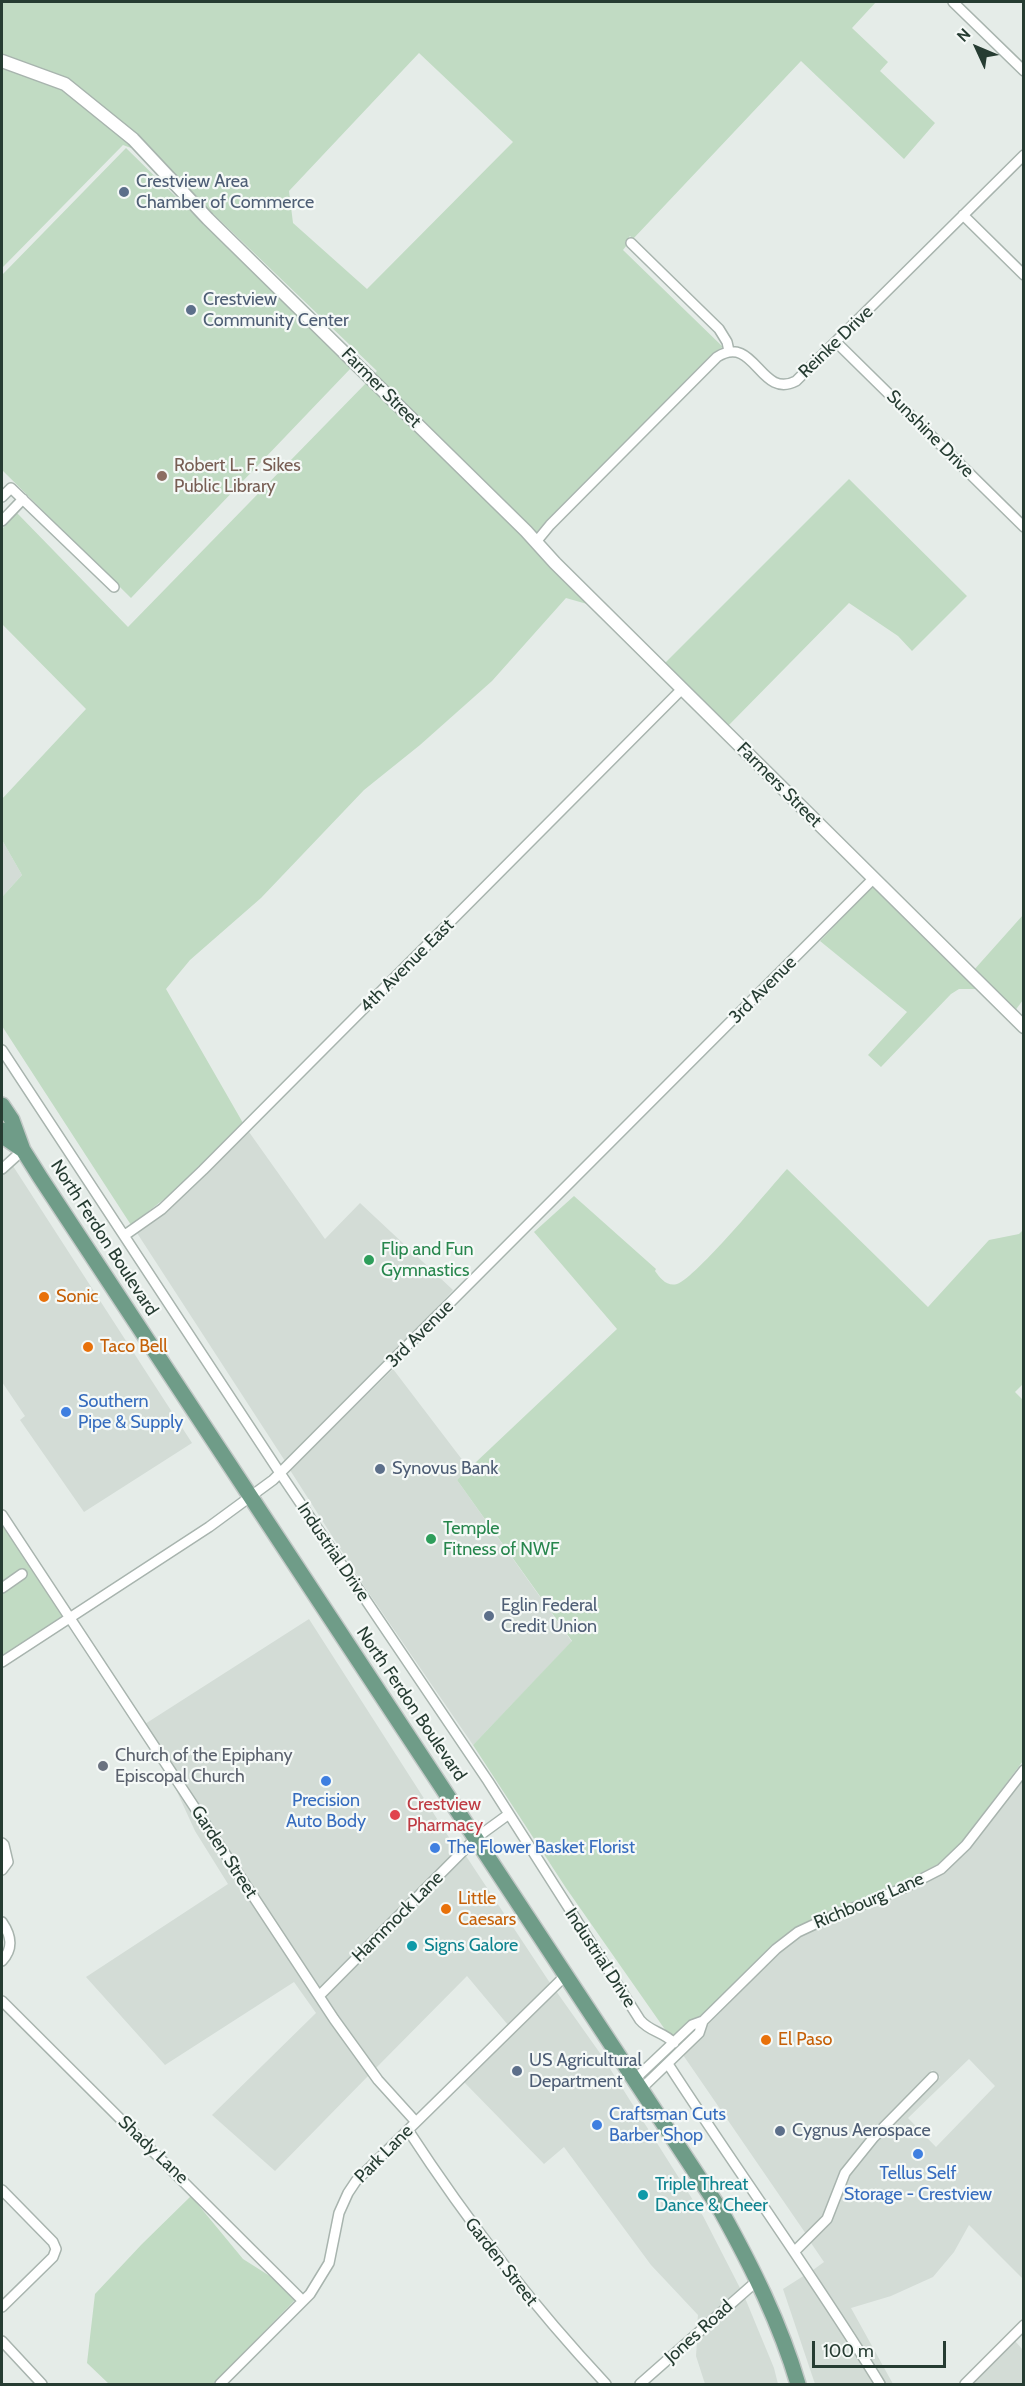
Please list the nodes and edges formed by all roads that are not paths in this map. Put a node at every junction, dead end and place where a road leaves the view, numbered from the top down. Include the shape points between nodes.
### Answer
1 (953, 2) edge
2 (2, 61) edge
3 (1023, 71) edge
4 (1023, 154) edge
5 (963, 215) junction
6 (631, 243) dead end
7 (1023, 275) edge
8 (836, 342) junction
9 (729, 351) junction
10 (2, 497) edge
11 (24, 499) junction
12 (2, 521) edge
13 (1023, 527) edge
14 (536, 542) junction
15 (114, 587) dead end
16 (682, 689) junction
17 (873, 879) junction
18 (1023, 1028) edge
19 (2, 1050) edge
20 (2, 1105) edge
21 (2, 1130) edge
22 (23, 1150) junction
23 (2, 1169) edge
24 (124, 1235) junction
25 (280, 1473) junction
26 (250, 1497) junction
27 (2, 1515) edge
28 (22, 1574) dead end
29 (2, 1588) edge
30 (69, 1618) junction
31 (2, 1662) edge
32 (1023, 1770) edge
33 (509, 1814) junction
34 (476, 1838) junction
35 (2, 1842) edge
36 (2, 1870) edge
37 (2, 1922) edge
38 (2, 1961) edge
39 (566, 1975) junction
40 (319, 1996) junction
41 (2, 2001) edge
42 (703, 2021) junction
43 (674, 2043) junction
44 (668, 2064) junction
45 (933, 2077) dead end
46 (638, 2084) junction
47 (416, 2122) junction
48 (408, 2130) junction
49 (2, 2190) edge
50 (795, 2251) junction
51 (758, 2280) junction
52 (303, 2301) junction
53 (2, 2307) edge
54 (1023, 2325) edge
55 (2, 2342) edge
56 (42, 2385) edge
57 (220, 2385) edge
58 (606, 2385) edge
59 (640, 2385) edge
60 (798, 2385) edge
61 (880, 2385) edge
62 (965, 2385) edge

1 - 3 street
2 - 14 street, Farmer Street via 65,84 133,139 208,219
4 - 5 street, Reinke Drive
5 - 7 street
5 - 8 street, Reinke Drive
6 - 9 street via 719,329
8 - 9 street, Reinke Drive via 788,385 773,382 745,355
8 - 13 street, Sunshine Drive
9 - 14 street via 717,357
10 - 11 street via 11,488
11 - 12 street
11 - 15 street
14 - 16 street, Farmers Street
16 - 17 street, Farmers Street
16 - 24 street, 4th Avenue East via 203,1170 162,1209
17 - 18 street, Farmers Street
17 - 25 street, 3rd Avenue
19 - 24 street, Industrial Drive
20 - 22 main road, North Ferdon Boulevard
21 - 22 main road, North Ferdon Boulevard
22 - 23 street
22 - 26 main road, North Ferdon Boulevard
24 - 25 street, Industrial Drive
25 - 26 street, 3rd Avenue
25 - 33 street, Industrial Drive
26 - 30 street, 3rd Avenue
26 - 34 main road, North Ferdon Boulevard
27 - 30 street, Garden Street
28 - 29 street
30 - 31 street, 3rd Avenue
30 - 40 street, Garden Street
32 - 42 street, Richbourg Lane via 966,1845 941,1869 798,1932
33 - 34 street, Hammock Lane
33 - 43 street, Industrial Drive via 640,2020
34 - 39 main road, North Ferdon Boulevard
34 - 40 street, Hammock Lane
35 - 36 street via 8,1862
37 - 38 street via 10,1945
39 - 46 main road, North Ferdon Boulevard
39 - 47 street, Park Lane
40 - 47 street, Garden Street via 363,2061
41 - 52 street, Shady Lane
42 - 43 street, Richbourg Lane via 692,2025
42 - 44 street, Richbourg Lane via 699,2033
43 - 46 street, Richbourg Lane
44 - 46 street, Richbourg Lane
44 - 50 street
45 - 50 street via 845,2173 827,2219
46 - 51 main road, North Ferdon Boulevard via 721,2211
47 - 48 street, Park Lane
48 - 52 street, Park Lane via 348,2193 339,2213 329,2263
48 - 58 street, Garden Street via 505,2269
49 - 53 street via 56,2248 52,2257
50 - 61 street
51 - 59 street, Jones Road
51 - 60 main road, North Ferdon Boulevard
52 - 57 street, Park Lane
54 - 62 street
55 - 56 street

